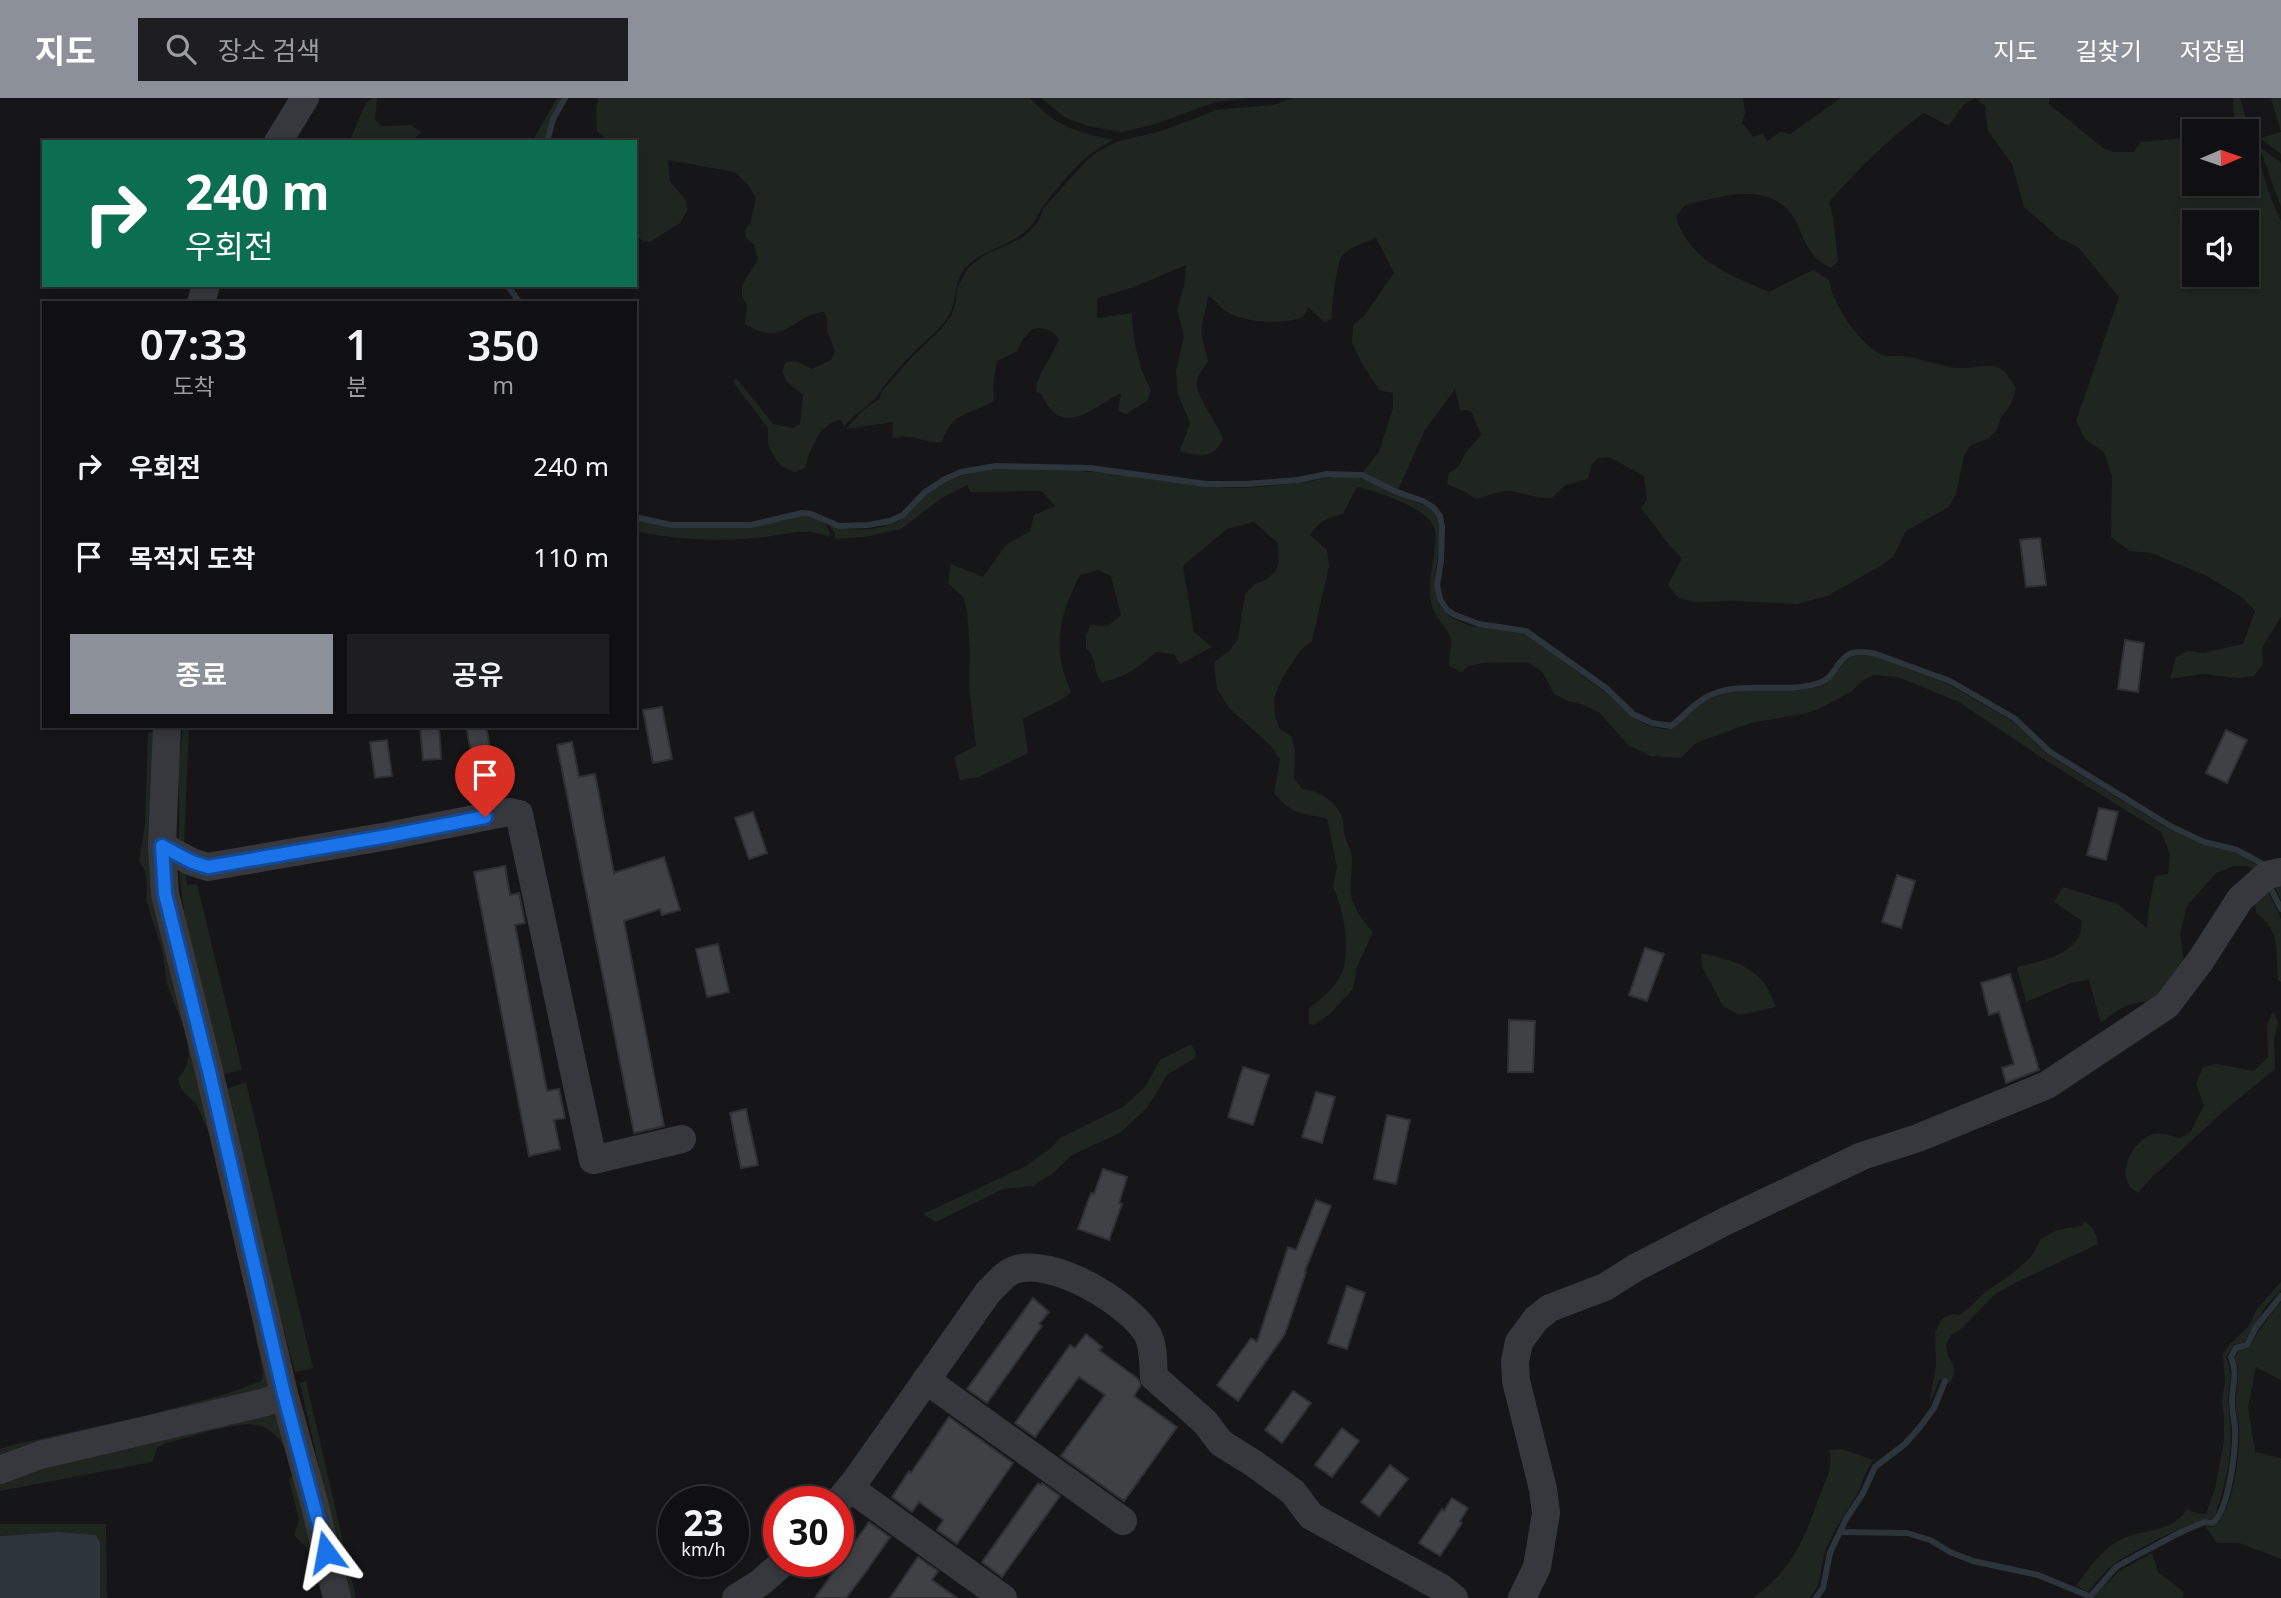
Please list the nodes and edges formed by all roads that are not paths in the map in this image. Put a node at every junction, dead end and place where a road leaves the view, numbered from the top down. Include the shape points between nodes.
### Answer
1 (304, 98) edge
2 (279, 140) edge
3 (167, 728) edge
4 (162, 846) junction
5 (2281, 872) edge
6 (682, 1139) dead end
7 (926, 1380) junction
8 (284, 1394) junction
9 (0, 1471) edge
10 (850, 1486) edge
11 (854, 1501) edge
12 (1123, 1521) dead end
13 (768, 1577) edge
14 (748, 1595) edge
15 (337, 1598) edge
16 (1003, 1598) edge
17 (1454, 1598) edge
18 (1522, 1598) edge

1 - 2 street
3 - 4 street
4 - 6 street via 208,867 509,812 519,814 593,1160
4 - 8 street via 165,894
5 - 18 street via 2267,875 2240,899 2167,1005 2047,1085 1862,1156 1726,1221 1605,1287 1550,1308 1536,1319 1519,1342 1516,1381 1546,1513 1537,1567
7 - 10 street
7 - 12 street
7 - 17 street via 989,1290 1012,1270 1028,1267 1076,1279 1142,1326 1149,1338 1154,1377 1205,1422 1221,1443 1293,1492 1311,1516
8 - 9 street via 40,1455
8 - 15 street
11 - 16 street
13 - 14 street

